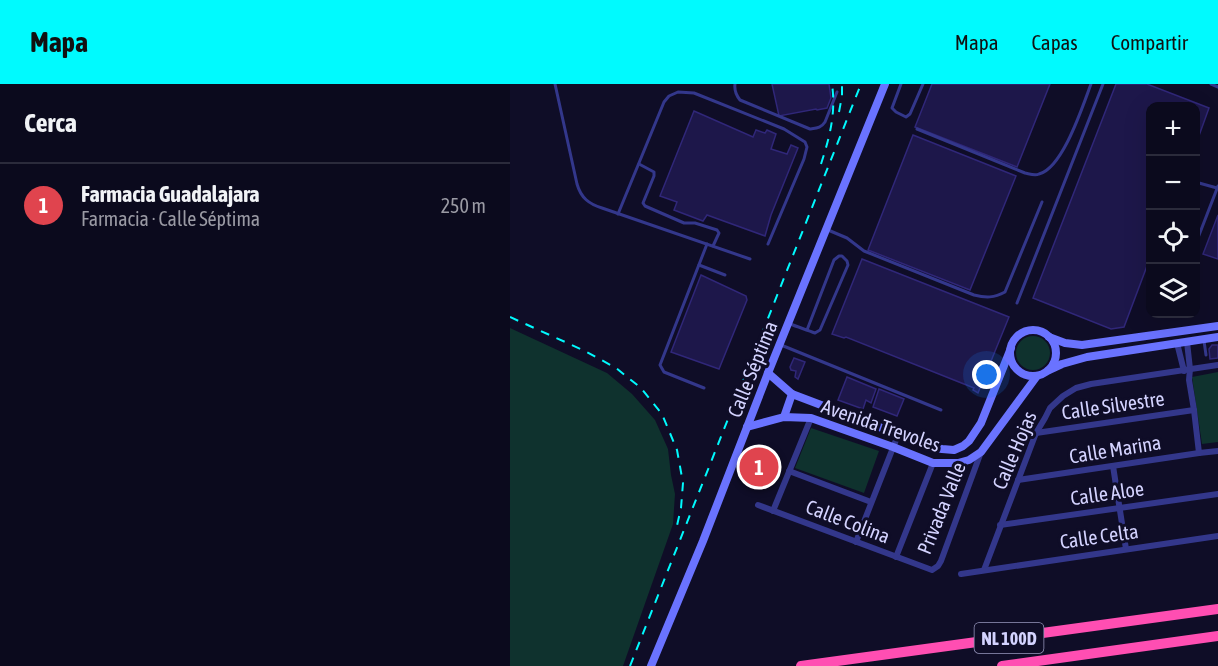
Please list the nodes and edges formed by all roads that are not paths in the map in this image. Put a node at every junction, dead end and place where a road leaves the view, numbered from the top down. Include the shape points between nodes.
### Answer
1 (555, 84) edge
2 (735, 84) edge
3 (885, 84) edge
4 (901, 84) edge
5 (922, 84) edge
6 (1091, 84) edge
7 (1103, 84) edge
8 (1212, 84) edge
9 (1218, 87) edge
10 (837, 92) dead end
11 (916, 129) dead end
12 (639, 164) junction
13 (1200, 183) edge
14 (1217, 187) edge
15 (1042, 202) dead end
16 (618, 214) junction
17 (826, 229) junction
18 (1200, 232) edge
19 (707, 244) junction
20 (768, 244) dead end
21 (713, 246) junction
22 (750, 259) dead end
23 (699, 265) junction
24 (725, 275) dead end
25 (1017, 303) dead end
26 (788, 324) junction
27 (1218, 326) edge
28 (807, 330) junction
29 (1049, 337) junction
30 (1218, 338) edge
31 (1204, 339) junction
32 (1188, 342) junction
33 (1177, 343) junction
34 (779, 345) junction
35 (1011, 348) junction
36 (1206, 355) dead end
37 (1218, 365) edge
38 (1187, 369) junction
39 (1049, 370) junction
40 (768, 373) junction
41 (1037, 376) junction
42 (704, 388) dead end
43 (792, 394) junction
44 (941, 410) dead end
45 (1194, 410) junction
46 (784, 417) junction
47 (811, 418) junction
48 (747, 427) junction
49 (1036, 433) junction
50 (898, 435) junction
51 (893, 447) junction
52 (1218, 451) edge
53 (981, 452) junction
54 (1199, 453) junction
55 (933, 463) junction
56 (1113, 466) junction
57 (789, 471) junction
58 (1018, 480) junction
59 (1218, 494) edge
60 (871, 502) junction
61 (758, 505) dead end
62 (1121, 507) junction
63 (773, 511) junction
64 (1000, 525) junction
65 (1218, 536) edge
66 (856, 542) junction
67 (1126, 549) junction
68 (896, 557) junction
69 (926, 569) joint
70 (984, 570) junction
71 (961, 574) dead end
72 (1218, 609) edge
73 (1218, 636) edge
74 (651, 666) edge
75 (801, 666) edge
76 (1002, 666) edge

1 - 16 lane via 579,190 594,206
2 - 10 lane via 740,100 810,129 825,122
3 - 17 street, Calle Séptima
4 - 5 lane via 892,108 906,117
6 - 11 lane via 1068,142 1055,162 1040,174 1025,173
7 - 25 lane
8 - 9 lane
12 - 16 lane
12 - 20 lane via 664,102 678,92 694,93 798,137 807,147 804,159
12 - 21 lane via 654,172 645,206 684,223 717,230
13 - 14 lane
14 - 18 lane
15 - 17 lane via 1005,292 995,297 974,295 864,251
16 - 19 lane
17 - 26 street, Calle Séptima
19 - 21 lane
19 - 23 lane
21 - 22 lane
23 - 24 lane
23 - 42 lane via 660,365 664,372
26 - 28 lane
26 - 34 street, Calle Séptima
27 - 29 street via 1082,345
28 - 28 lane via 815,333 822,327 848,265 843,256 834,260
29 - 35 street via 1027,332
29 - 39 street via 1056,353
30 - 31 street
31 - 32 street
31 - 36 lane
32 - 33 street
32 - 38 street
33 - 38 street
33 - 39 street via 1087,357
34 - 40 street, Calle Séptima
34 - 44 lane
35 - 41 street via 1016,369
35 - 50 street, Avenida Trevoles via 981,423 963,446 942,449
37 - 38 street, Calle Hojas
38 - 45 street
38 - 49 street, Calle Hojas via 1076,388 1050,408
39 - 41 street
40 - 43 street, Avenida Trevoles
40 - 48 street, Calle Séptima
41 - 53 street
43 - 46 street
43 - 50 street, Avenida Trevoles
45 - 49 street, Calle Silvestre
45 - 54 street
46 - 47 street, Avenida Trevoles
46 - 48 street, Avenida Trevoles
47 - 51 street, Avenida Trevoles
47 - 57 street
48 - 74 street, Calle Séptima
49 - 58 street, Calle Hojas
50 - 51 street
51 - 55 street, Avenida Trevoles
51 - 60 street
52 - 54 street, Calle Marina
53 - 55 street, Avenida Trevoles via 958,463
53 - 69 street, Privada Valle via 941,561 935,569
54 - 56 street, Calle Marina
55 - 68 street
56 - 58 street, Calle Marina
56 - 62 street
57 - 60 street
57 - 63 street
58 - 64 street, Calle Hojas
59 - 62 street, Calle Aloe
60 - 66 street
61 - 63 street, Calle Colina
62 - 64 street, Calle Aloe
62 - 67 street
63 - 66 street, Calle Colina
64 - 70 street, Calle Hojas
65 - 67 street, Calle Celta
66 - 68 street, Calle Colina
67 - 70 street, Calle Celta
68 - 69 street, Calle Colina
70 - 71 street, Calle Celta
72 - 75 highway, NL 100D
73 - 76 highway, NL 100D

